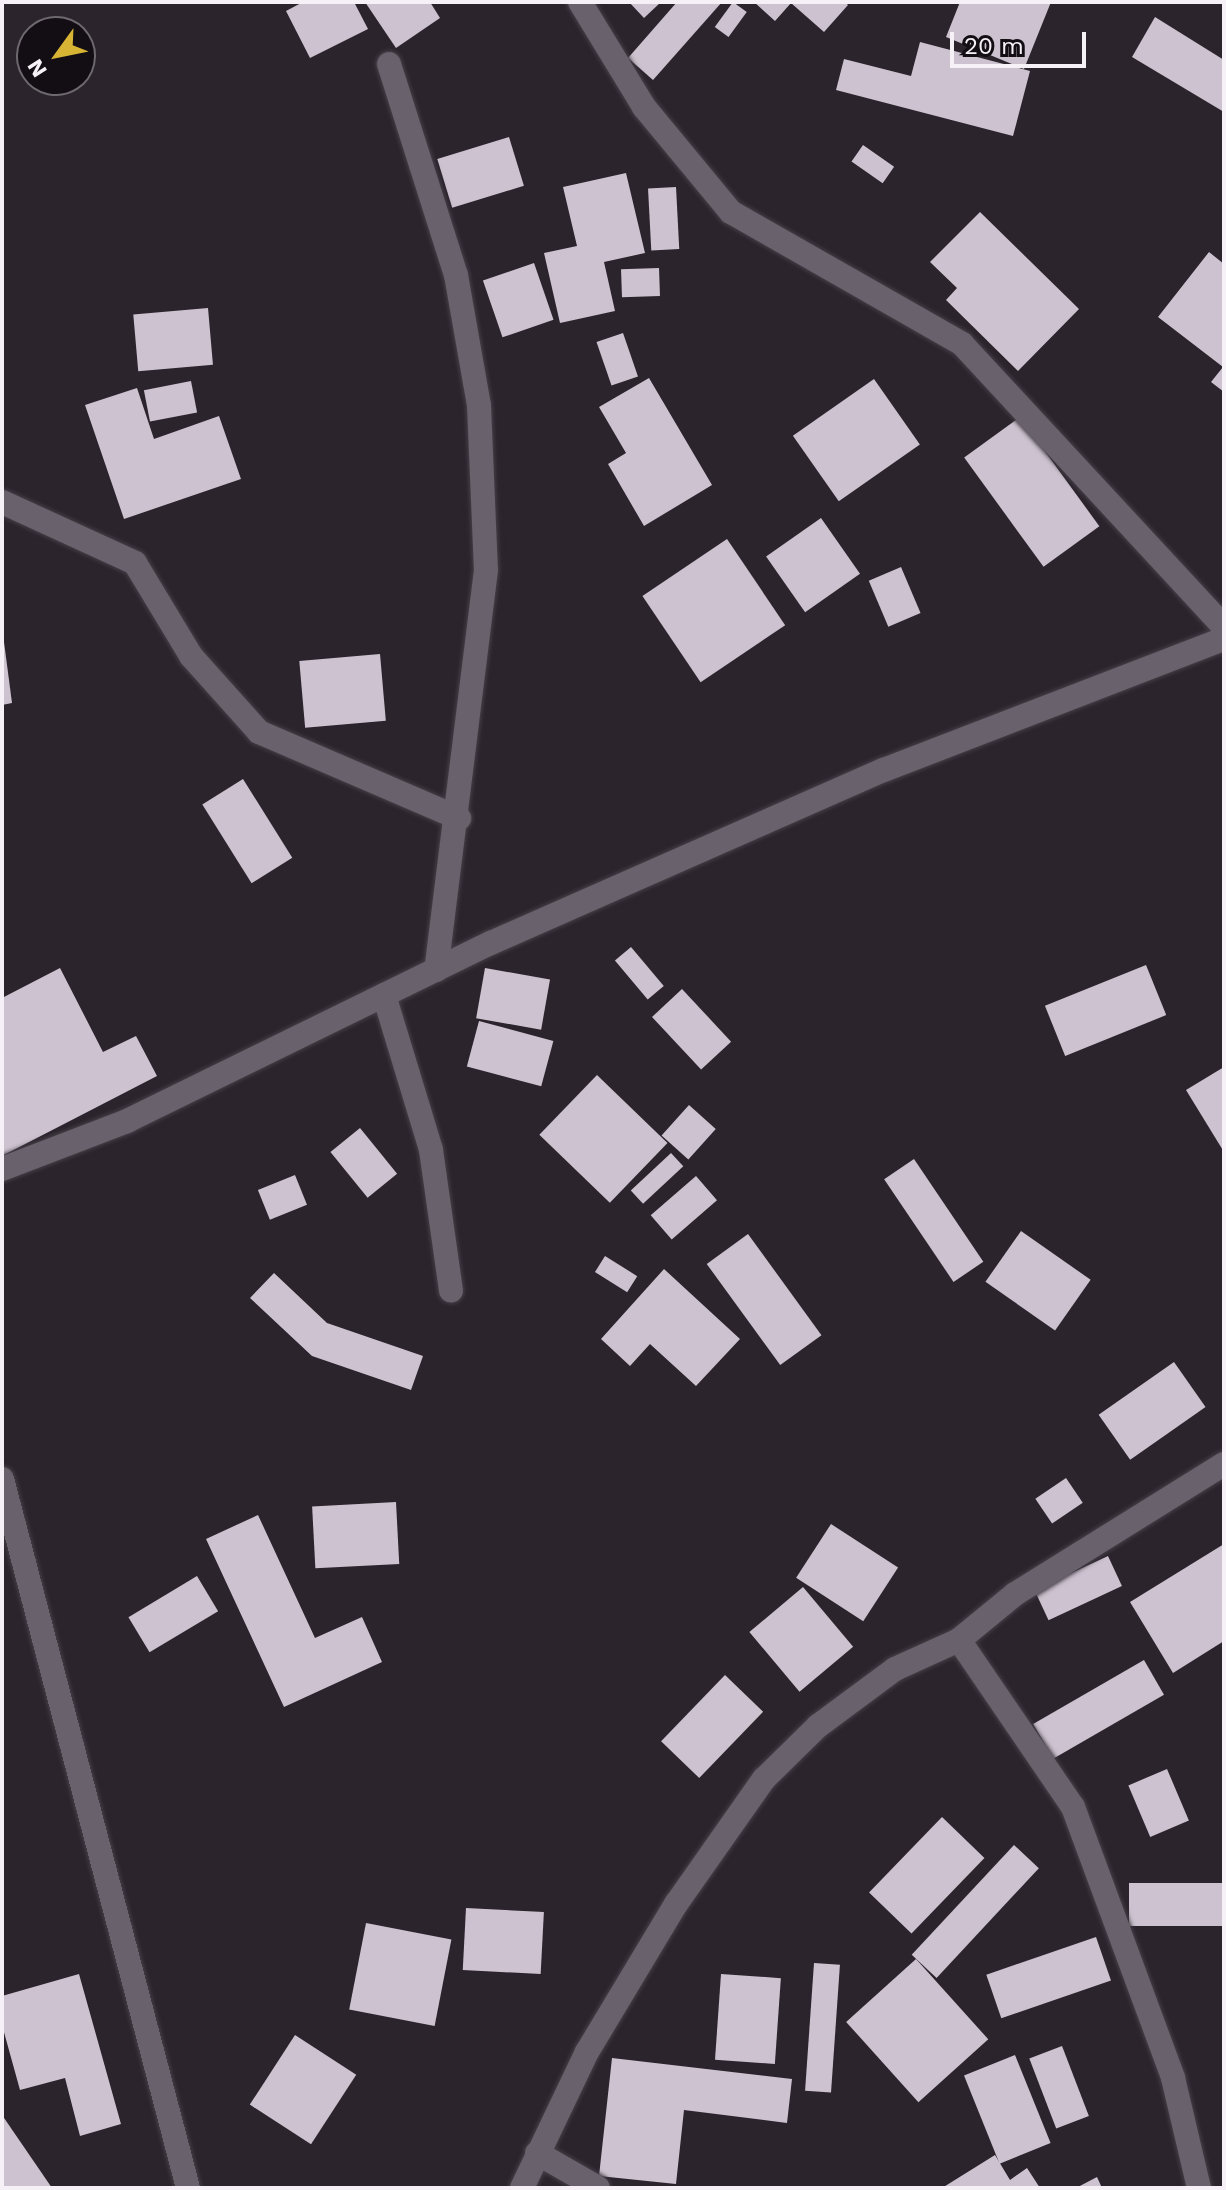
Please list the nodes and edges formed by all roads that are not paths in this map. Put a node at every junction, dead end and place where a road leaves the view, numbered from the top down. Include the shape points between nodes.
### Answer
1 (580, 2) edge
2 (389, 64) dead end
3 (2, 502) edge
4 (1224, 627) edge
5 (1224, 639) edge
6 (459, 818) junction
7 (436, 970) junction
8 (384, 995) junction
9 (2, 1169) edge
10 (451, 1291) dead end
11 (1224, 1464) edge
12 (2, 1479) edge
13 (959, 1640) junction
14 (537, 2153) junction
15 (188, 2188) edge
16 (522, 2188) edge
17 (598, 2188) edge
18 (1199, 2188) edge

1 - 4 street via 644,107 731,212 962,344
2 - 6 street via 456,275 479,405 486,570
3 - 6 street via 135,563 191,656 259,732
5 - 7 street via 884,770
6 - 7 street
7 - 8 street
8 - 9 street via 127,1121
8 - 10 street via 431,1150
11 - 13 street via 1015,1594
12 - 15 street
13 - 14 street via 895,1669 818,1726 764,1779 676,1904
13 - 18 street via 1073,1807 1113,1932 1173,2078
14 - 16 street
14 - 17 street

